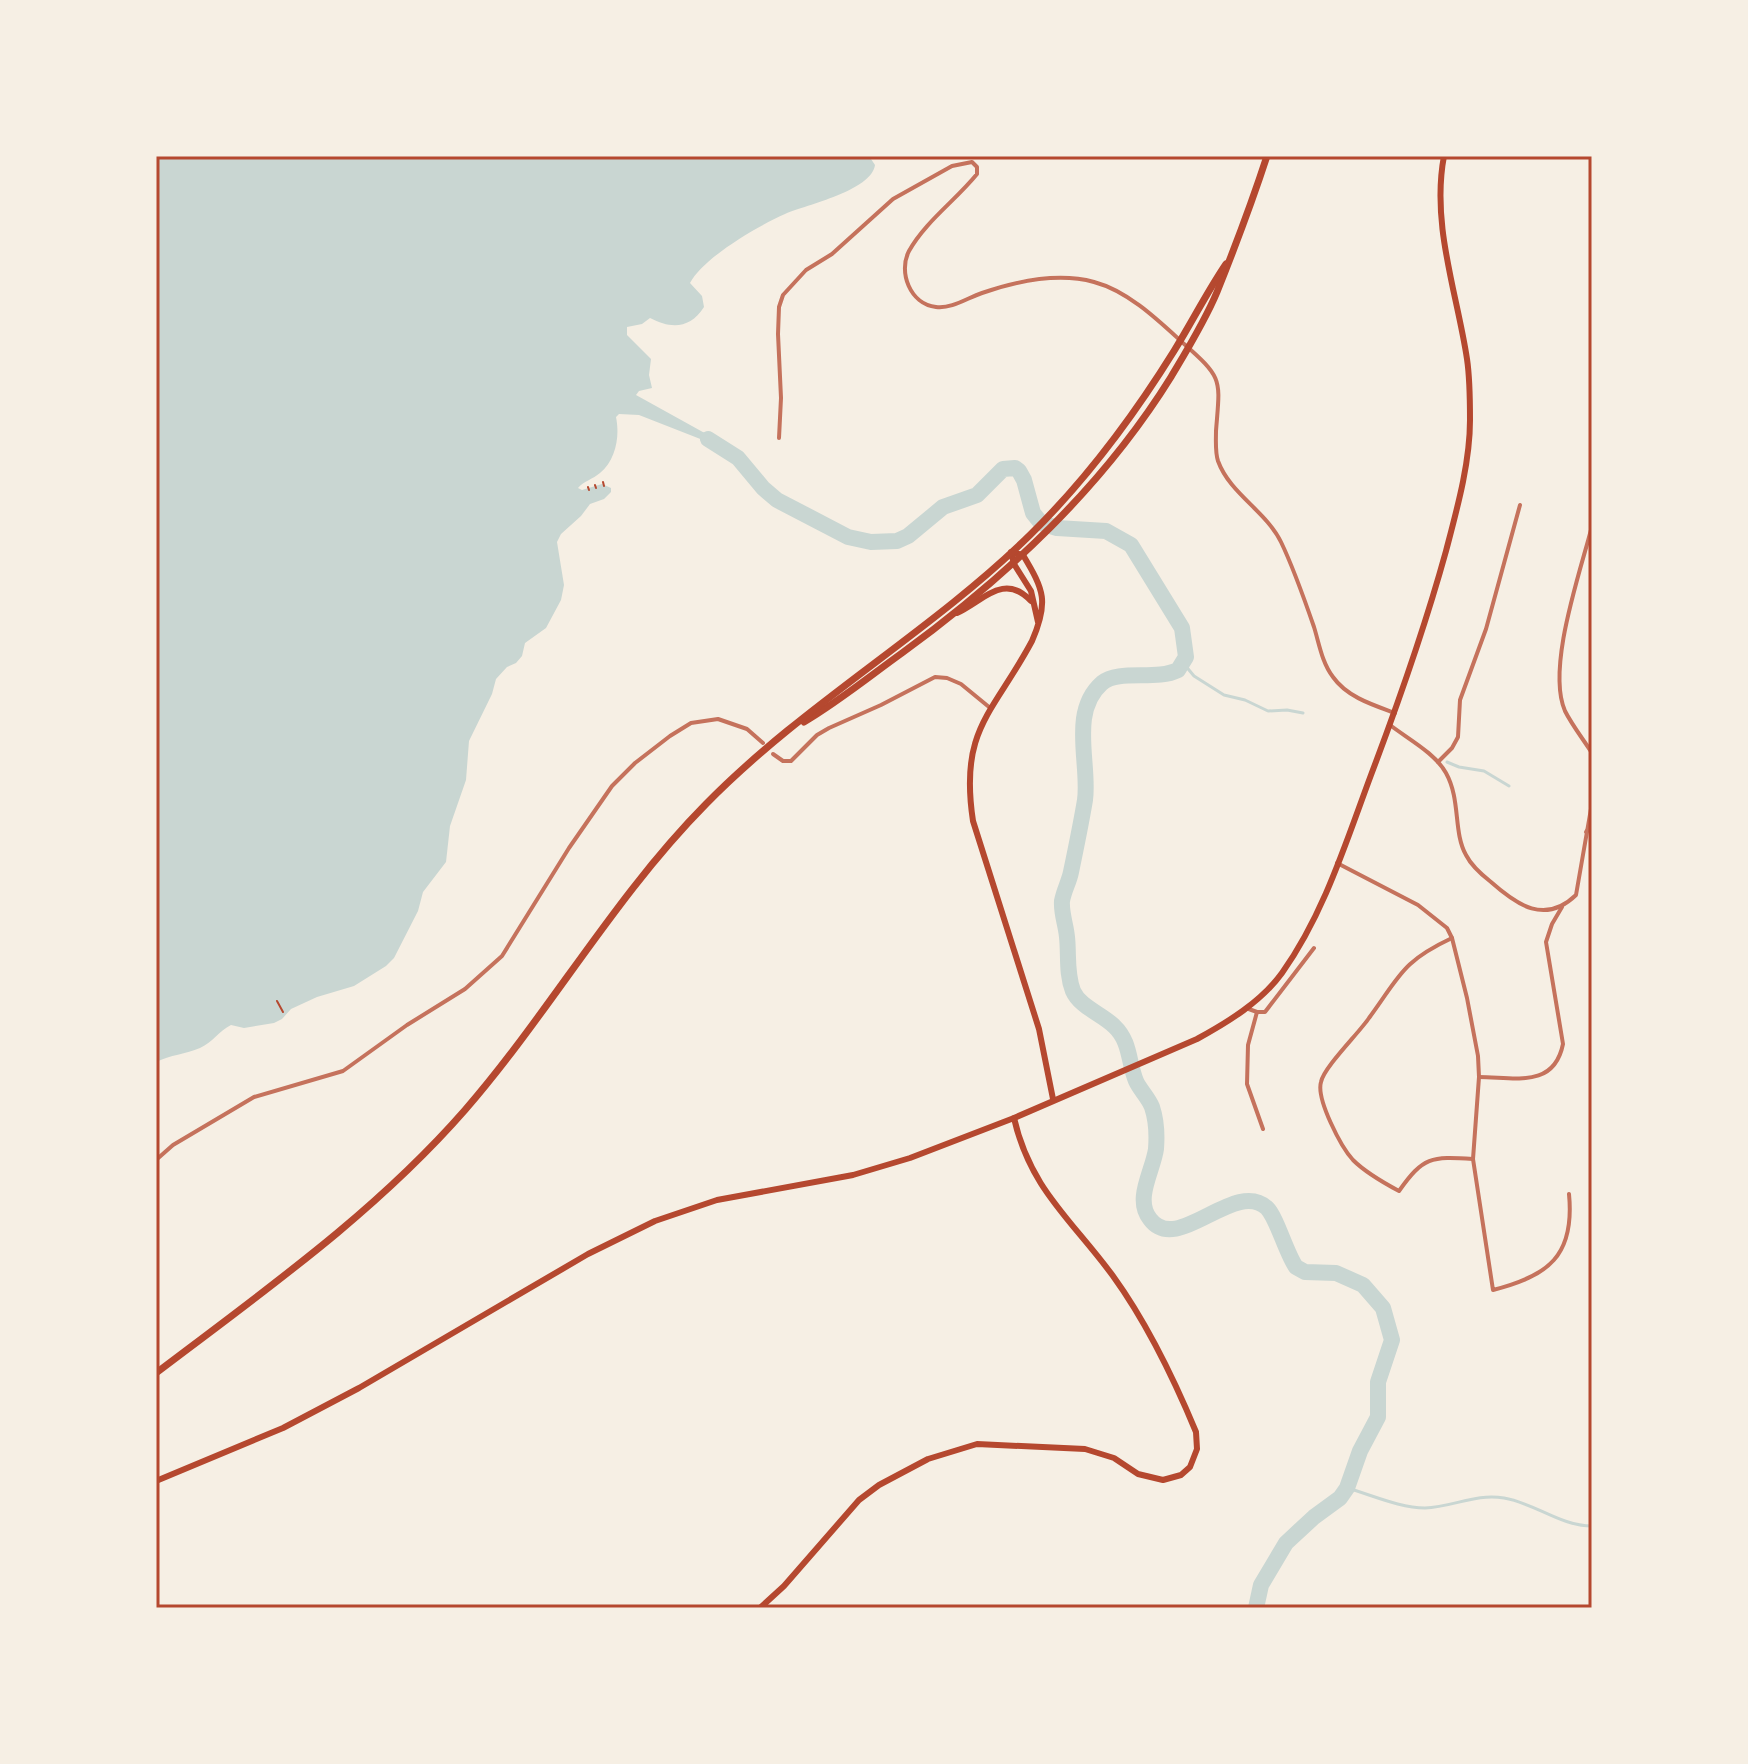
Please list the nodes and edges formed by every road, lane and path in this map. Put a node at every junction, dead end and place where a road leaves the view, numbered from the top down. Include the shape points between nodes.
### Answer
1 (1267, 156) edge
2 (1444, 156) edge
3 (1226, 264) junction
4 (779, 438) dead end
5 (1520, 505) dead end
6 (1592, 526) edge
7 (1011, 552) junction
8 (1023, 555) junction
9 (1014, 564) junction
10 (1033, 604) junction
11 (952, 616) junction
12 (1038, 622) junction
13 (989, 707) junction
14 (1395, 713) junction
15 (1390, 725) junction
16 (792, 730) junction
17 (763, 743) dead end
18 (1592, 753) edge
19 (773, 754) dead end
20 (1438, 762) junction
21 (1592, 803) edge
22 (1592, 824) edge
23 (1585, 834) junction
24 (1337, 863) junction
25 (1562, 907) junction
26 (1452, 938) junction
27 (1314, 948) dead end
28 (277, 1001) dead end
29 (1246, 1008) junction
30 (283, 1012) dead end
31 (1257, 1012) junction
32 (1479, 1077) junction
33 (1053, 1099) junction
34 (1014, 1118) junction
35 (1263, 1129) dead end
36 (1473, 1159) junction
37 (156, 1160) edge
38 (1569, 1194) dead end
39 (156, 1373) edge
40 (156, 1481) edge
41 (760, 1608) edge

1 - 3 highway
2 - 14 main road via 1443,235 1467,360 1470,425 1453,525
3 - 7 highway via 1161,373 1076,486
3 - 8 highway via 1204,318 1125,444
4 - 14 street via 783,295 882,207 959,163 972,162 977,174 908,253 904,266 910,289 923,303 936,307 1014,283 1078,279 1124,295 1163,325 1209,366 1220,388 1219,464 1280,541 1333,678 1351,694
5 - 20 street via 1460,700 1458,737
6 - 18 street via 1561,671 1564,709
7 - 8 main road
7 - 9 main road
7 - 16 highway
8 - 9 highway
8 - 12 main road via 1040,584 1043,605
9 - 10 main road
9 - 11 highway
10 - 11 main road via 1015,590 996,590
10 - 12 main road
11 - 16 highway
12 - 13 main road via 1028,648
13 - 19 street via 961,684 935,677 829,728 791,761
13 - 33 main road via 969,769 973,821 1039,1029
14 - 15 main road
15 - 20 street
15 - 24 main road
16 - 39 highway via 708,802 656,859 490,1080 418,1161 333,1238
17 - 37 street via 747,729 718,719 691,723 654,747 612,786 502,956 465,989 343,1071 254,1097
20 - 25 street via 1454,788 1461,844 1483,876 1521,905
21 - 23 street
22 - 23 street
23 - 25 street via 1576,895
24 - 26 street via 1425,910
24 - 29 main road via 1303,941 1280,976
25 - 32 street via 1546,942 1561,1057 1553,1068 1531,1078
26 - 32 street
26 - 36 street via 1402,970 1321,1080 1320,1095 1352,1160 1399,1191 1427,1161
27 - 31 street via 1265,1012
28 - 30 path
29 - 31 street
29 - 33 main road via 1173,1051
31 - 35 street via 1248,1045 1247,1084
32 - 36 street
33 - 34 main road
34 - 40 main road via 885,1166 717,1200 655,1221 588,1254 347,1395
34 - 41 main road via 1033,1171 1118,1284 1156,1349 1196,1432 1194,1459 1181,1475 1163,1480 1085,1449 977,1444 955,1450 900,1473 859,1500
36 - 38 street via 1493,1290 1535,1276 1554,1261 1570,1223

